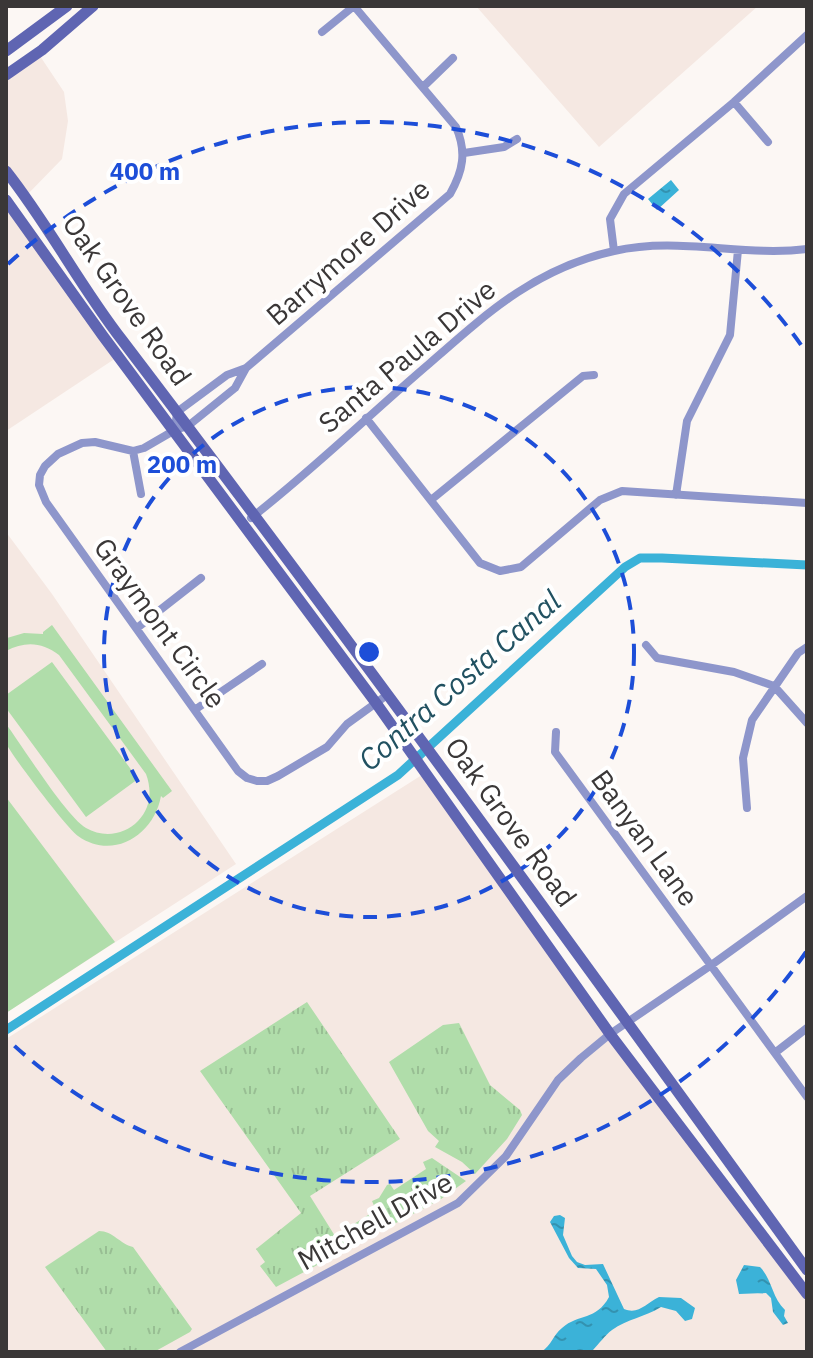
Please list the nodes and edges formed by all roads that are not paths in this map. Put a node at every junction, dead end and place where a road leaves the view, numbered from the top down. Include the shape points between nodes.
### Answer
1 (67, 6) edge
2 (93, 6) edge
3 (354, 6) edge
4 (322, 32) dead end
5 (807, 35) edge
6 (6, 51) edge
7 (453, 58) dead end
8 (6, 75) edge
9 (423, 87) junction
10 (734, 102) junction
11 (517, 139) dead end
12 (768, 142) dead end
13 (464, 153) junction
14 (6, 171) edge
15 (6, 200) edge
16 (807, 249) edge
17 (738, 250) junction
18 (614, 251) junction
19 (246, 368) junction
20 (594, 375) dead end
21 (177, 412) junction
22 (366, 418) junction
23 (188, 426) junction
24 (175, 430) junction
25 (133, 451) junction
26 (141, 494) dead end
27 (676, 495) junction
28 (431, 500) junction
29 (807, 503) edge
30 (249, 519) junction
31 (201, 578) dead end
32 (137, 628) junction
33 (646, 645) dead end
34 (807, 647) edge
35 (262, 664) dead end
36 (774, 686) junction
37 (387, 695) junction
38 (376, 703) junction
39 (196, 709) junction
40 (807, 723) edge
41 (556, 732) dead end
42 (429, 778) junction
43 (747, 808) dead end
44 (471, 810) junction
45 (807, 896) edge
46 (710, 966) junction
47 (627, 1023) junction
48 (807, 1028) edge
49 (610, 1034) junction
50 (776, 1052) junction
51 (807, 1097) edge
52 (807, 1270) edge
53 (807, 1294) edge
54 (180, 1352) edge

1 - 6 main road
2 - 8 main road
3 - 4 street
3 - 9 street
5 - 10 street
7 - 9 street
9 - 13 street via 456,127
10 - 12 street
10 - 18 street via 624,194 610,219
11 - 13 street via 504,147
13 - 19 street, Barrymore Drive via 461,176 450,194
14 - 21 main road, Oak Grove Road
15 - 24 main road, Oak Grove Road
16 - 17 street, Santa Paula Drive
17 - 18 street, Santa Paula Drive via 667,244
17 - 27 street via 730,335 687,421
18 - 22 street, Santa Paula Drive via 553,271 502,301
19 - 21 street, Barrymore Drive via 227,375
19 - 23 street, Barrymore Drive via 235,388
20 - 28 street via 583,376
21 - 23 main road, Oak Grove Road
21 - 24 street
22 - 28 street
22 - 30 street, Santa Paula Drive
23 - 24 street, Barrymore Drive
23 - 30 main road, Oak Grove Road
24 - 25 street
24 - 30 main road, Oak Grove Road
25 - 26 street
25 - 32 street, Graymont Circle via 95,442 69,447 45,466 39,485
27 - 28 street via 622,491 600,500 521,567 500,571 480,563
27 - 29 street
30 - 37 main road, Oak Grove Road
30 - 38 main road, Oak Grove Road
31 - 32 street
32 - 39 street, Graymont Circle
33 - 36 street via 657,658 734,672
34 - 36 street
35 - 39 street
36 - 40 street
36 - 43 street via 752,720 743,758
37 - 38 street, Graymont Circle
37 - 44 main road, Oak Grove Road
38 - 39 street, Graymont Circle via 327,747 267,781 238,771
38 - 42 main road, Oak Grove Road
41 - 46 street, Banyan Lane via 555,752
42 - 44 main road via 436,778 458,807
42 - 49 main road, Oak Grove Road
44 - 47 main road, Oak Grove Road
45 - 46 street, Mitchell Drive
46 - 47 street, Mitchell Drive
46 - 50 street, Banyan Lane
47 - 49 street, Mitchell Drive
47 - 52 main road, Oak Grove Road
48 - 50 street
49 - 53 main road, Oak Grove Road
49 - 54 street, Mitchell Drive via 558,1080 506,1156 458,1203
50 - 51 street, Banyan Lane

